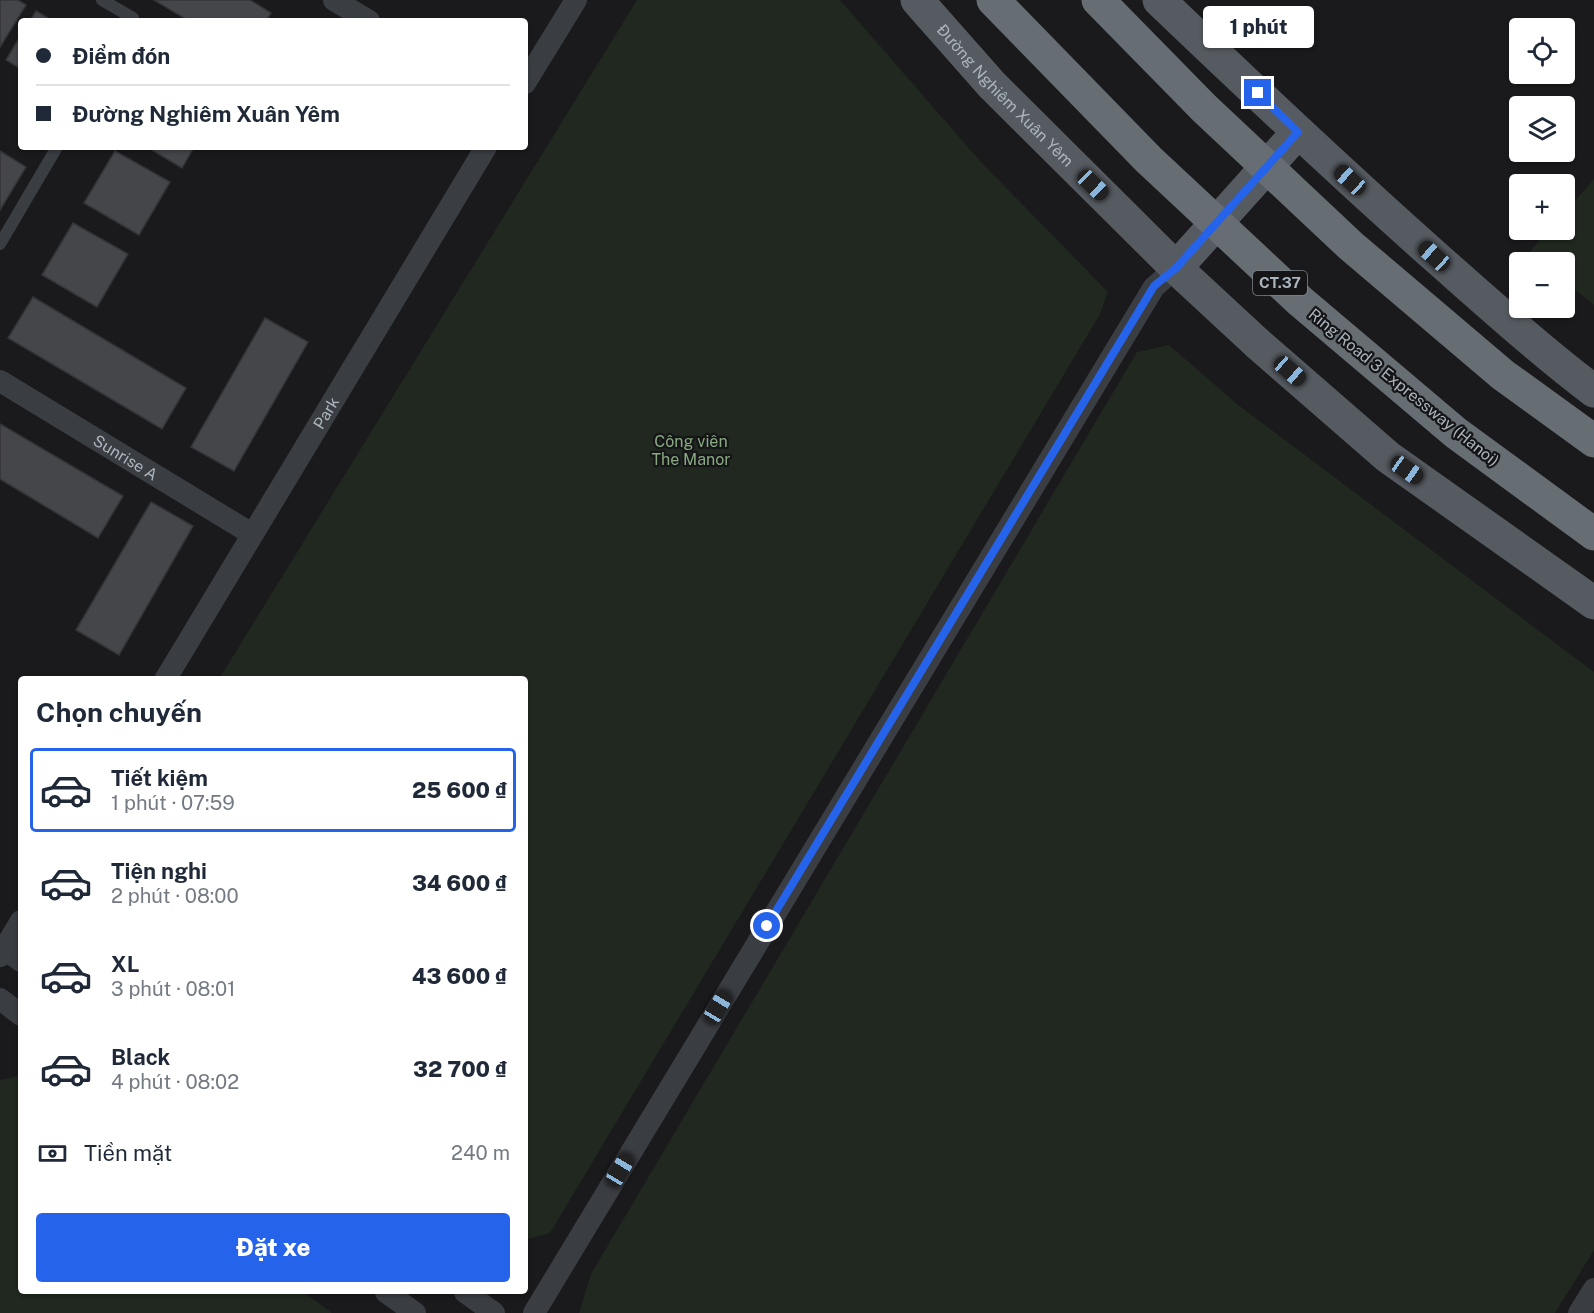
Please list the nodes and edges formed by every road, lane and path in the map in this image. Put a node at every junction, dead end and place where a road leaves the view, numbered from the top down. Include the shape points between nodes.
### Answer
1 (102, 0) edge
2 (334, 0) edge
3 (576, 0) edge
4 (917, 0) edge
5 (993, 0) edge
6 (1098, 0) edge
7 (1159, 0) edge
8 (133, 18) edge
9 (364, 18) edge
10 (528, 78) edge
11 (1298, 132) junction
12 (55, 150) edge
13 (484, 150) edge
14 (0, 244) edge
15 (1176, 268) junction
16 (0, 381) edge
17 (1594, 391) edge
18 (1594, 441) edge
19 (252, 534) junction
20 (1594, 534) edge
21 (1594, 603) edge
22 (167, 676) edge
23 (18, 927) edge
24 (6, 953) edge
25 (0, 999) edge
26 (18, 1013) edge
27 (1594, 1289) edge
28 (389, 1294) edge
29 (468, 1294) edge
30 (415, 1313) edge
31 (494, 1313) edge
32 (534, 1313) edge
33 (1579, 1313) edge

1 - 8 lane
2 - 9 street
3 - 10 street
4 - 15 main road, Đường Nghiêm Xuân Yêm via 992,85
5 - 20 highway, Ring Road 3 Expressway (Hanoi) / CT.37, bridge via 1149,160 1300,302 1456,433
6 - 18 highway, bridge via 1204,108 1351,246 1503,375
7 - 11 main road
11 - 15 main road
11 - 17 main road via 1471,288
12 - 14 lane
13 - 19 street, Park
15 - 21 main road, Đường Nghiêm Xuân Yêm via 1388,457
15 - 32 street via 1154,286
16 - 19 street, Sunrise A
19 - 22 street, Park
23 - 24 street
25 - 26 street
27 - 33 street
28 - 30 street
29 - 31 street

